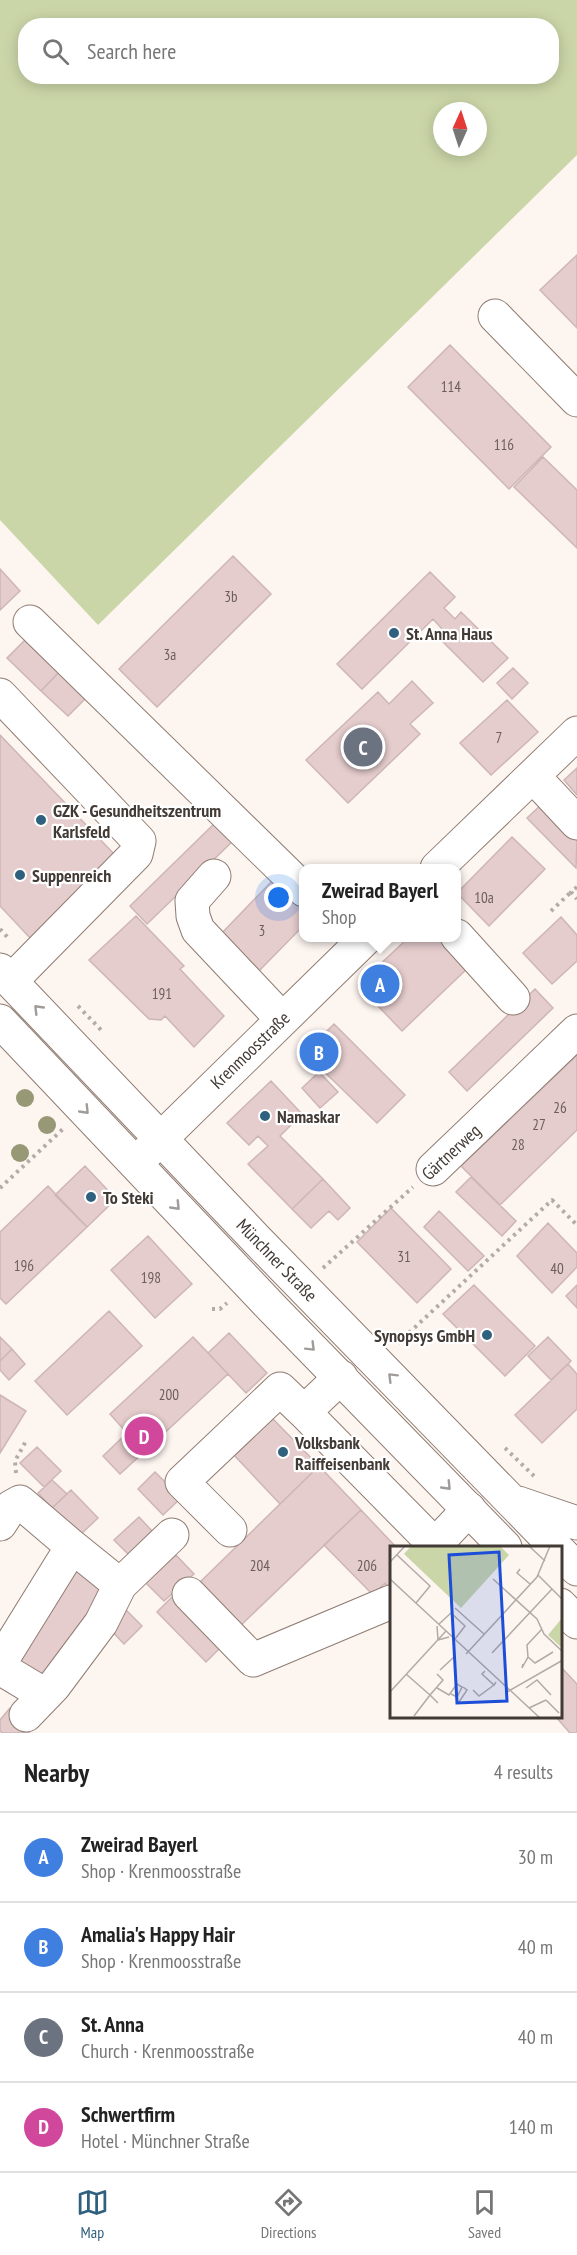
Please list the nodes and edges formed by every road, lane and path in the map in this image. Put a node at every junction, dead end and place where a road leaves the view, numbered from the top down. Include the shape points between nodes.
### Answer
1 (495, 316) dead end
2 (577, 400) edge
3 (30, 622) dead end
4 (0, 695) edge
5 (577, 733) edge
6 (533, 776) junction
7 (577, 823) edge
8 (441, 864) edge
9 (214, 876) dead end
10 (299, 887) edge
11 (577, 887) edge
12 (571, 892) junction
13 (577, 899) edge
14 (551, 911) dead end
15 (356, 942) edge
16 (461, 942) edge
17 (5, 975) edge
18 (513, 999) dead end
19 (282, 1018) junction
20 (0, 1021) edge
21 (577, 1031) edge
22 (65, 1128) dead end
23 (160, 1139) junction
24 (136, 1163) junction
25 (432, 1169) joint
26 (0, 1188) edge
27 (577, 1225) edge
28 (322, 1269) dead end
29 (230, 1300) dead end
30 (212, 1308) dead end
31 (395, 1346) dead end
32 (341, 1377) junction
33 (304, 1412) junction
34 (513, 1502) junction
35 (469, 1509) junction
36 (577, 1522) edge
37 (0, 1524) edge
38 (230, 1530) dead end
39 (172, 1535) dead end
40 (68, 1543) junction
41 (435, 1546) edge
42 (504, 1546) edge
43 (555, 1546) edge
44 (562, 1553) edge
45 (577, 1569) edge
46 (120, 1585) junction
47 (189, 1594) dead end
48 (390, 1602) edge
49 (562, 1606) edge
50 (577, 1622) edge
51 (0, 1663) edge
52 (0, 1668) edge

1 - 2 main road
3 - 10 main road
4 - 17 main road via 139,841 136,854
5 - 6 main road
6 - 7 main road
6 - 8 main road
9 - 19 main road via 192,901 192,916 198,930
11 - 12 path
12 - 13 path
12 - 14 path
15 - 19 main road, Krenmoosstraße
16 - 18 main road
23 -> 17 main road, Münchner Straße
19 - 23 main road, Krenmoosstraße
20 -> 24 main road, Münchner Straße
21 - 25 main road, Gärtnerweg
22 - 26 path
23 - 24 main road, Krenmoosstraße
34 -> 23 main road, Münchner Straße
24 -> 32 main road, Münchner Straße
25 - 28 path, Gärtnerweg
27 - 31 path via 552,1200
29 - 30 path via 220,1309
32 - 33 main road
32 -> 35 main road, Münchner Straße
33 - 38 main road via 280,1389 182,1482
33 - 41 main road
34 - 36 main road
34 - 43 main road, Münchner Straße
35 - 41 main road
35 - 42 main road, Münchner Straße
37 - 40 main road via 11,1507 20,1502
39 - 46 main road
40 - 46 main road
40 - 51 main road via 70,1550
44 - 45 main road
46 - 52 main road via 101,1623 36,1705
47 - 48 main road via 253,1660
49 - 50 main road

